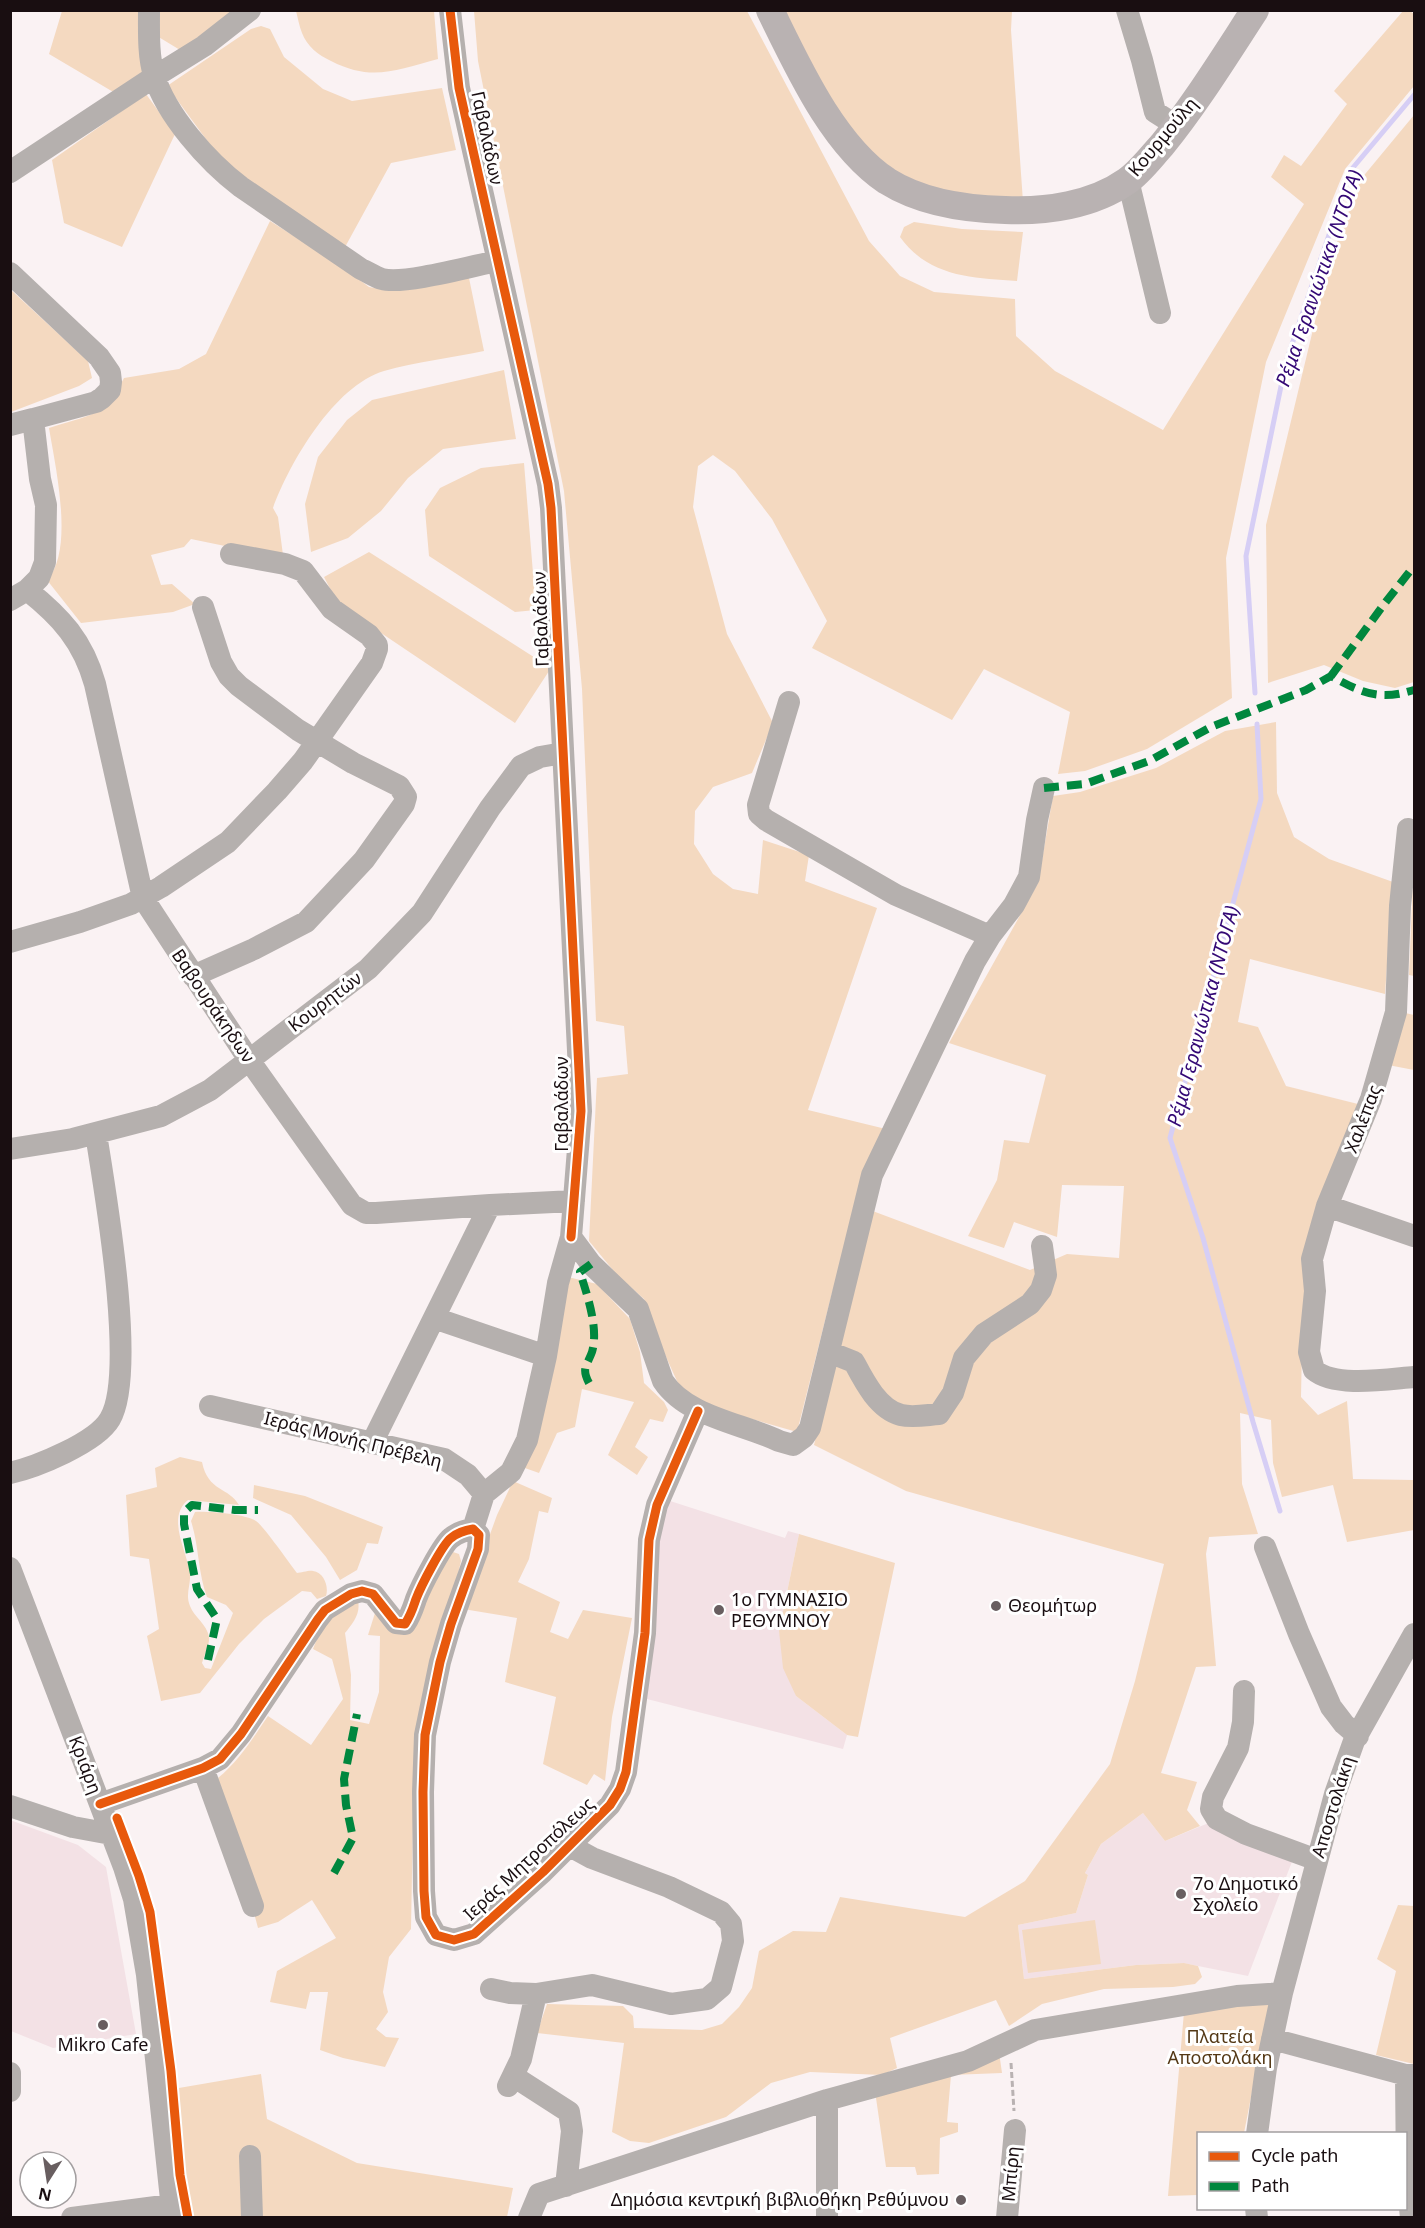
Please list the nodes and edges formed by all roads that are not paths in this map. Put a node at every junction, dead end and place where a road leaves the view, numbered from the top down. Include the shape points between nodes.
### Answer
1 (150, 10) edge
2 (250, 10) edge
3 (450, 10) edge
4 (770, 10) edge
5 (1127, 10) edge
6 (1255, 10) edge
7 (154, 77) junction
8 (1177, 126) junction
9 (10, 172) edge
10 (1128, 180) junction
11 (497, 261) junction
12 (10, 273) edge
13 (1161, 313) dead end
14 (33, 419) junction
15 (10, 425) edge
16 (231, 554) dead end
17 (19, 595) edge
18 (203, 607) dead end
19 (789, 702) dead end
20 (317, 742) junction
21 (563, 753) junction
22 (1044, 788) dead end
23 (1408, 829) dead end
24 (143, 898) junction
25 (990, 936) junction
26 (10, 942) edge
27 (193, 976) junction
28 (249, 1060) junction
29 (96, 1134) junction
30 (10, 1149) edge
31 (574, 1201) junction
32 (490, 1205) junction
33 (1327, 1206) junction
34 (1414, 1236) edge
35 (571, 1237) junction
36 (1042, 1246) dead end
37 (434, 1318) junction
38 (829, 1352) junction
39 (546, 1356) junction
40 (1414, 1377) edge
41 (210, 1406) dead end
42 (698, 1411) junction
43 (372, 1443) junction
44 (10, 1473) edge
45 (484, 1494) junction
46 (473, 1529) junction
47 (1265, 1547) dead end
48 (10, 1568) edge
49 (1414, 1634) edge
50 (1244, 1691) dead end
51 (1358, 1736) junction
52 (203, 1767) junction
53 (100, 1804) junction
54 (10, 1806) edge
55 (111, 1834) junction
56 (570, 1846) junction
57 (1317, 1860) junction
58 (253, 1905) dead end
59 (490, 1989) dead end
60 (1282, 1993) junction
61 (536, 1994) junction
62 (1272, 2039) junction
63 (1410, 2075) edge
64 (827, 2100) junction
65 (1015, 2130) road end
66 (1257, 2132) edge
67 (250, 2156) dead end
68 (566, 2186) junction
69 (172, 2211) edge
70 (72, 2217) edge
71 (252, 2217) edge
72 (529, 2217) edge
73 (828, 2217) edge
74 (1007, 2217) edge
75 (1411, 2217) edge

1 - 7 street
2 - 7 street via 204,46
3 - 11 street, Γαβαλάδων via 459,88
4 - 10 main road, Κουρμούλη via 823,110 846,144 866,165 910,193 980,209 1018,211 1057,208 1102,195
5 - 8 street via 1155,112
6 - 8 main road, Κουρμούλη
7 - 9 street
7 - 11 street via 191,138 222,173 373,275 402,280
8 - 10 main road, Κουρμούλη
10 - 13 street
11 - 21 street, Γαβαλάδων via 552,508
12 - 14 street via 99,357 110,373 110,390 96,402
14 - 15 street
14 - 17 street via 46,504 45,562 39,578
16 - 20 street via 296,567 308,576 332,609 377,645 372,663
17 - 24 street, Βαβουράκηδων via 57,615 77,640 87,661
18 - 20 street via 229,676 266,708
19 - 25 street via 758,805 759,814 896,896
20 - 24 street via 278,791 228,842
20 - 27 street via 399,786 405,794 404,804 364,860 306,922
21 - 28 street, Κουρητών via 521,766 422,913 389,949
21 - 31 street, Γαβαλάδων via 581,1112
22 - 25 street via 1029,877
23 - 33 street, Χαλέπας via 1396,1012 1371,1099
24 - 26 street
24 - 27 street, Βαβουράκηδων
25 - 38 street via 872,1175
27 - 28 street, Βαβουράκηδων
28 - 29 street, Κουρητών via 210,1090 161,1116
28 - 32 street, Βαβουράκηδων via 359,1211
29 - 30 street, Κουρητών
29 - 44 street via 118,1302 120,1366 114,1410 107,1423 90,1437 43,1463
31 - 32 street, Βαβουράκηδων
31 - 35 street, Γαβαλάδων
32 - 37 street
33 - 34 street
33 - 40 street, Χαλέπας via 1312,1259 1315,1291 1309,1359 1314,1370 1330,1379
35 - 39 street, Γαβαλάδων
35 - 42 street via 591,1264 638,1308 663,1381 670,1392
36 - 38 street via 1046,1275 1041,1290 1030,1304 977,1342 964,1358 953,1393 939,1414 899,1414 885,1406 866,1385 854,1362
37 - 39 street
37 - 43 street
38 - 42 street via 810,1428 793,1444
39 - 45 street, Γαβαλάδων via 527,1440 511,1472
41 - 43 street, Ιεράς Μονής Πρέβελη
42 - 56 street, Ιεράς Μητροπόλεως via 657,1505 649,1540 646,1623 621,1789
43 - 45 street, Ιεράς Μονής Πρέβελη via 444,1459 468,1475
45 - 46 street
46 - 52 street via 450,1538 405,1624 396,1623 373,1594 362,1591 325,1611 226,1754
46 - 56 street, Ιεράς Μητροπόλεως via 479,1535 478,1549 446,1643 425,1735 424,1892 426,1917 436,1935 453,1940 474,1934
47 - 51 street via 1331,1707
48 - 53 street, Κριάρη
49 - 51 street, Αποστολάκη
50 - 57 street via 1238,1748 1213,1797 1211,1809 1217,1819 1246,1834
51 - 57 street, Αποστολάκη via 1335,1794
52 - 53 street
52 - 58 street
53 - 55 street, Κριάρη
54 - 55 street via 73,1827
55 - 69 street, Κριάρη via 131,1886 141,1935
56 - 61 street via 722,1912 732,1924 732,1941 721,1987 707,1999 671,2004 592,1986
57 - 60 street, Αποστολάκη
59 - 61 street
60 - 62 street, Αποστολάκη
60 - 64 street via 1237,1996 1035,2030 968,2061
61 - 68 street via 521,2059 511,2081 569,2112 572,2131
62 - 63 street
62 - 66 street, Αποστολάκη
63 - 75 street via 1407,2177
64 - 68 street
64 - 73 street
65 - 74 street, Μπίρη
67 - 71 street
68 - 72 street via 539,2194
69 - 70 street

